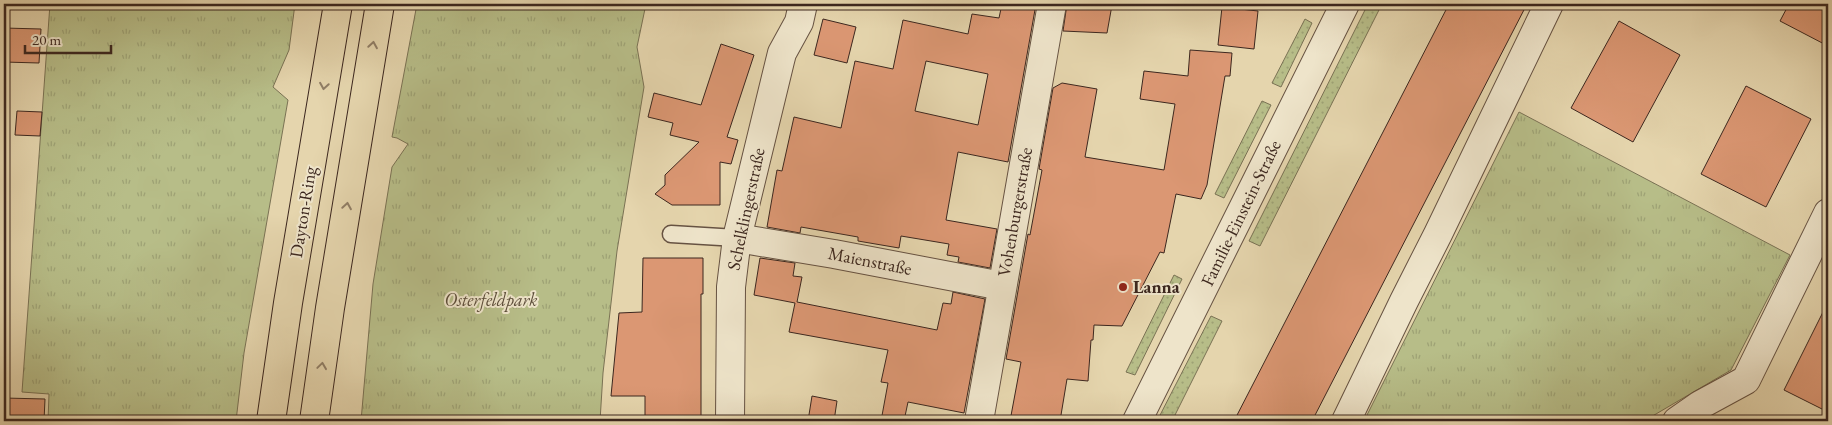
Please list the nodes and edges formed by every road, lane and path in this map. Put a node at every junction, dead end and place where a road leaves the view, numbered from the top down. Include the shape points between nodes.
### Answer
1 (338, 4) edge
2 (380, 4) edge
3 (1052, 4) edge
4 (1345, 4) edge
5 (1549, 4) edge
6 (801, 13) edge
7 (1828, 213) edge
8 (671, 234) dead end
9 (737, 238) junction
10 (1002, 286) junction
11 (271, 421) edge
12 (314, 421) edge
13 (730, 421) edge
14 (980, 421) edge
15 (1137, 421) edge
16 (1346, 421) edge
17 (1677, 421) edge

1 -> 11 highway, Dayton-Ring
12 -> 2 highway
3 - 10 street, Vohenburgerstraße
4 - 15 street, Familie-Einstein-Straße
5 - 16 street
6 - 9 street, Schelklingerstraße via 782,53
7 - 17 street via 1746,380
8 - 9 lane
9 - 10 street, Maienstraße
9 - 13 street, Schelklingerstraße via 731,288
10 - 14 street, Vohenburgerstraße

